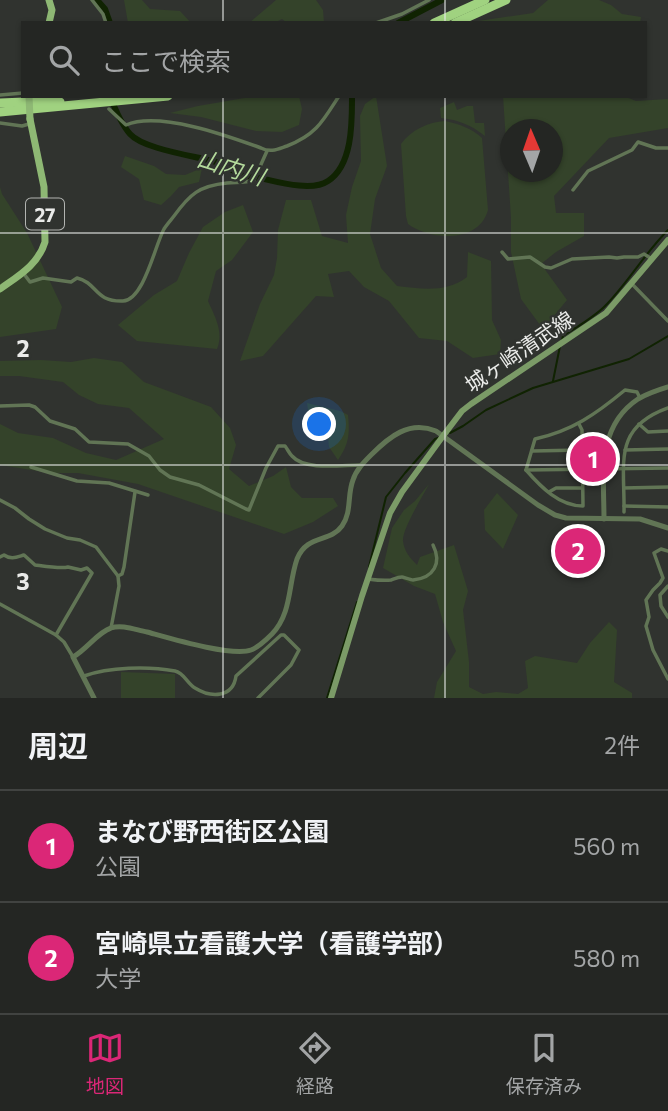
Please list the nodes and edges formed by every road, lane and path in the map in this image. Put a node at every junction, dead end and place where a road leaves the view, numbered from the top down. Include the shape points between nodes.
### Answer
1 (49, 0) edge
2 (92, 0) edge
3 (429, 0) edge
4 (478, 0) edge
5 (485, 0) edge
6 (497, 0) edge
7 (506, 0) edge
8 (456, 18) edge
9 (49, 21) edge
10 (105, 21) edge
11 (382, 21) edge
12 (451, 21) edge
13 (21, 93) edge
14 (0, 95) edge
15 (29, 98) edge
16 (103, 98) edge
17 (140, 98) edge
18 (338, 98) edge
19 (0, 108) edge
20 (109, 109) dead end
21 (31, 121) junction
22 (0, 123) edge
23 (668, 148) edge
24 (267, 151) junction
25 (573, 190) dead end
26 (668, 240) edge
27 (502, 252) dead end
28 (652, 259) junction
29 (23, 272) junction
30 (632, 284) junction
31 (0, 289) edge
32 (668, 321) edge
33 (668, 387) edge
34 (640, 398) junction
35 (0, 406) edge
36 (668, 408) edge
37 (579, 424) junction
38 (639, 424) junction
39 (668, 431) edge
40 (444, 434) junction
41 (668, 449) edge
42 (582, 450) junction
43 (625, 450) junction
44 (531, 451) junction
45 (362, 465) junction
46 (32, 467) dead end
47 (668, 468) edge
48 (582, 469) junction
49 (603, 469) junction
50 (625, 469) junction
51 (526, 470) junction
52 (668, 487) edge
53 (582, 488) junction
54 (624, 488) junction
55 (135, 492) junction
56 (549, 492) junction
57 (148, 495) dead end
58 (0, 500) edge
59 (624, 506) junction
60 (668, 507) edge
61 (624, 512) dead end
62 (604, 519) junction
63 (668, 528) edge
64 (433, 545) dead end
65 (668, 551) edge
66 (0, 557) edge
67 (118, 576) junction
68 (368, 579) junction
69 (668, 586) edge
70 (0, 604) edge
71 (666, 610) edge
72 (668, 617) edge
73 (111, 628) junction
74 (56, 635) junction
75 (74, 657) junction
76 (83, 677) junction
77 (668, 679) edge
78 (94, 698) edge
79 (258, 698) edge
80 (331, 698) edge

1 - 9 main road
2 - 10 street
3 - 11 street
4 - 8 highway
5 - 8 highway
6 - 12 highway
7 - 8 highway
13 - 14 street
15 - 21 main road, 27, bridge
16 - 19 highway
17 - 19 highway
18 - 24 street via 312,134
20 - 24 street via 126,125 170,121
21 - 22 street via 22,126
21 - 29 main road, 27 via 44,187 46,235 38,259
23 - 25 street via 638,142 632,150 588,171
24 - 29 street via 254,180 211,186 186,199 164,229 136,293 126,301 100,296 88,282 77,278 30,282
26 - 28 main road, 城ヶ崎清武線
27 - 28 street via 508,259 530,257 551,268 572,260 645,254
28 - 30 main road, 城ヶ崎清武線
29 - 31 main road, 27
30 - 32 street
30 - 40 main road, 城ヶ崎清武線 via 606,313 462,411
33 - 34 street
34 - 37 street via 637,392 625,390
34 - 49 street via 616,420 604,451
35 - 45 street via 29,405 50,421 75,429 89,442 128,444 149,456 170,478 200,485 249,510 278,446 313,465
36 - 38 street
37 - 42 street
37 - 44 street via 535,439
38 - 39 street via 648,432
38 - 43 street
40 - 45 street via 425,426 404,430
40 - 62 street via 555,515
40 - 68 main road, 城ヶ崎清武線 via 393,506
41 - 43 street
42 - 44 street
42 - 48 street
43 - 50 street
44 - 51 street
45 - 73 street via 352,481 342,526 301,552 283,617 257,646 229,652 132,628
46 - 55 street
47 - 50 street
48 - 49 street
48 - 51 street
48 - 53 street
49 - 50 street
49 - 62 street
50 - 54 street
51 - 56 street
52 - 54 street
53 - 56 street
53 - 56 street via 583,506 560,501
54 - 59 street
55 - 57 street
55 - 67 street via 124,567
58 - 67 street via 45,529 96,547
59 - 60 street
59 - 61 street
62 - 63 street via 640,519
64 - 68 street via 437,563 427,575 413,580
65 - 77 street via 654,553 663,578 646,600 646,626
66 - 74 street via 24,555 35,565 87,568 92,573
67 - 73 street
68 - 80 main road, 城ヶ崎清武線
69 - 71 street via 660,594
70 - 74 street
71 - 72 street
73 - 75 street
74 - 75 street
75 - 76 street
76 - 78 street
76 - 79 street via 123,669 172,671 196,690 227,694 236,676 284,635 299,650 291,665

